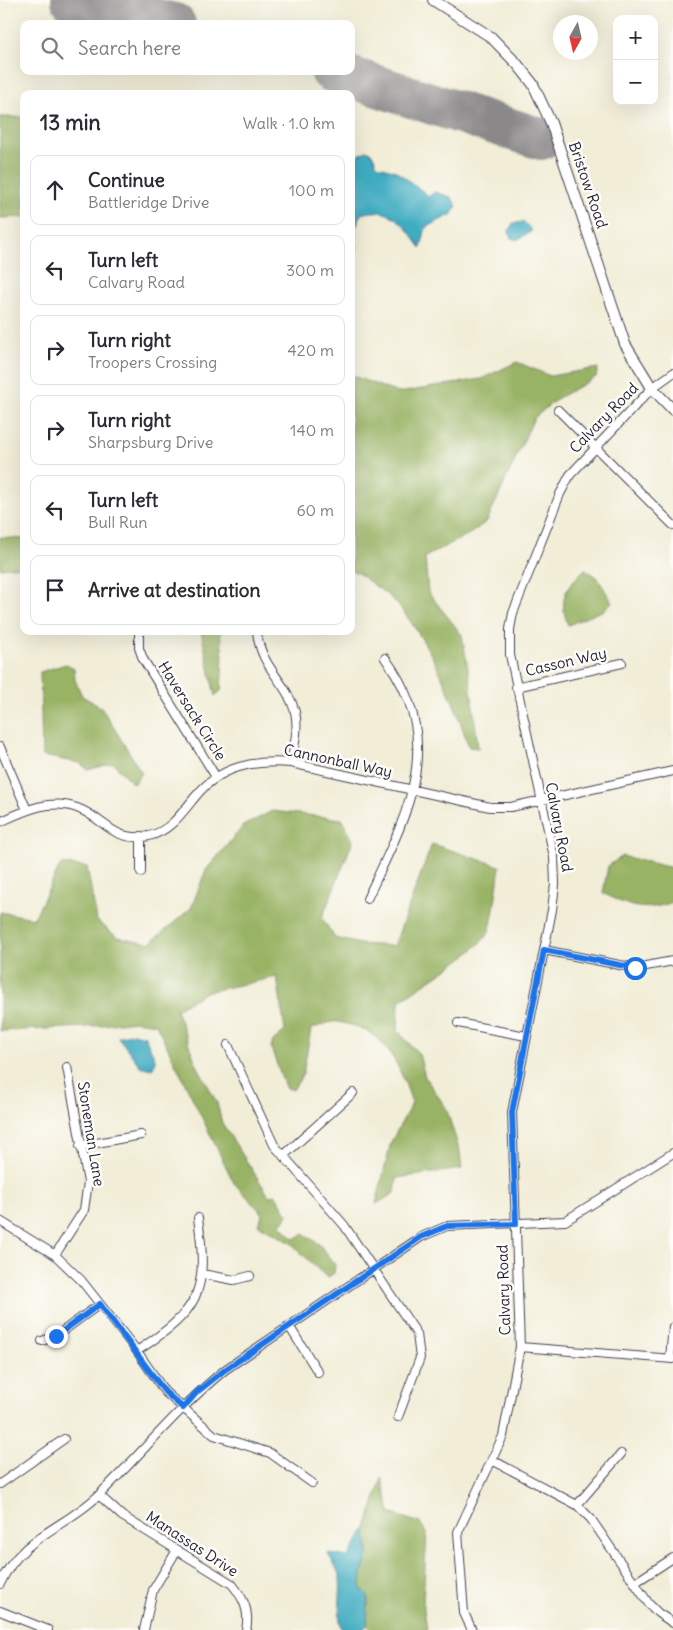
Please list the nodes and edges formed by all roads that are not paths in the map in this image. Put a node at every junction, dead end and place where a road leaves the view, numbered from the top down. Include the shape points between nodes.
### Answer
1 (433, 0) edge
2 (673, 373) edge
3 (652, 388) junction
4 (558, 410) dead end
5 (673, 410) edge
6 (596, 446) junction
7 (673, 524) edge
8 (139, 635) edge
9 (258, 635) edge
10 (385, 658) dead end
11 (622, 663) dead end
12 (516, 687) junction
13 (0, 747) edge
14 (291, 763) junction
15 (673, 771) edge
16 (216, 776) junction
17 (412, 791) junction
18 (541, 800) junction
19 (27, 810) junction
20 (0, 822) edge
21 (140, 836) junction
22 (141, 872) dead end
23 (367, 900) dead end
24 (544, 950) junction
25 (673, 962) edge
26 (458, 1023) dead end
27 (526, 1036) junction
28 (228, 1045) dead end
29 (67, 1067) dead end
30 (353, 1093) dead end
31 (141, 1135) dead end
32 (80, 1146) junction
33 (673, 1153) edge
34 (282, 1156) junction
35 (198, 1218) dead end
36 (0, 1221) edge
37 (516, 1224) junction
38 (55, 1255) junction
39 (374, 1269) junction
40 (202, 1274) junction
41 (250, 1276) dead end
42 (100, 1304) junction
43 (289, 1326) junction
44 (673, 1327) edge
45 (42, 1342) dead end
46 (520, 1347) junction
47 (137, 1351) junction
48 (671, 1359) edge
49 (318, 1372) dead end
50 (183, 1408) junction
51 (398, 1417) dead end
52 (64, 1440) dead end
53 (621, 1454) dead end
54 (492, 1460) junction
55 (312, 1483) dead end
56 (0, 1484) edge
57 (99, 1495) junction
58 (577, 1505) junction
59 (177, 1550) junction
60 (673, 1558) edge
61 (636, 1582) junction
62 (0, 1584) edge
63 (0, 1611) edge
64 (673, 1622) edge
65 (48, 1630) edge
66 (144, 1630) edge
67 (246, 1630) edge
68 (472, 1630) edge

1 - 3 main road, Bristow Road via 491,37 518,65 539,94 580,206 619,329
2 - 3 street, Calvary Road
3 - 5 main road, Bristow Road
3 - 6 street, Calvary Road
4 - 6 street
6 - 7 street
6 - 12 street, Calvary Road via 564,485 513,613 509,644
8 - 16 street, Haversack Circle via 143,659
9 - 14 street via 264,660 288,695 295,713 296,736
10 - 17 street via 406,693 417,734 418,766
11 - 12 street, Casson Way
12 - 18 street, Calvary Road
13 - 19 street
14 - 16 street, Cannonball Way via 254,762
14 - 17 street, Cannonball Way
15 - 18 street, Cannonball Way
16 - 21 street, Cannonball Way via 167,828
17 - 18 street, Cannonball Way via 490,807 511,807
17 - 23 street via 403,824
18 - 24 street, Calvary Road via 556,872
19 - 20 street, Cannonball Way
19 - 21 street, Cannonball Way via 53,804 71,806 115,833
21 - 22 street
24 - 25 street via 635,968
24 - 27 street, Calvary Road
26 - 27 street
27 - 37 street, Calvary Road via 512,1112
28 - 34 street via 264,1127
29 - 32 street, Stoneman Lane
30 - 34 street
31 - 32 street
32 - 38 street, Stoneman Lane via 88,1182 84,1210
33 - 37 street via 565,1221
34 - 39 street via 344,1225
35 - 40 street via 203,1252
36 - 38 street
37 - 39 street via 447,1226 421,1237
37 - 46 street, Calvary Road
38 - 42 street
39 - 43 street
39 - 51 street via 417,1334 420,1344 420,1358
40 - 41 street via 234,1280
40 - 47 street via 191,1304 182,1317
42 - 45 street via 56,1336
42 - 47 street
43 - 49 street
43 - 50 street via 226,1369
44 - 48 street
46 - 48 street
46 - 54 street, Calvary Road via 503,1436
47 - 50 street via 165,1392
50 - 55 street via 214,1435 270,1453
50 - 57 street
52 - 56 street
53 - 58 street
54 - 58 street
54 - 68 street, Calvary Road via 458,1532 464,1613
57 - 59 street, Manassas Drive via 122,1516
57 - 62 street via 21,1551
58 - 61 street via 591,1519
59 - 66 street via 153,1590
59 - 67 street, Manassas Drive via 232,1584 247,1609
60 - 61 street
61 - 64 street via 649,1604
63 - 65 street

